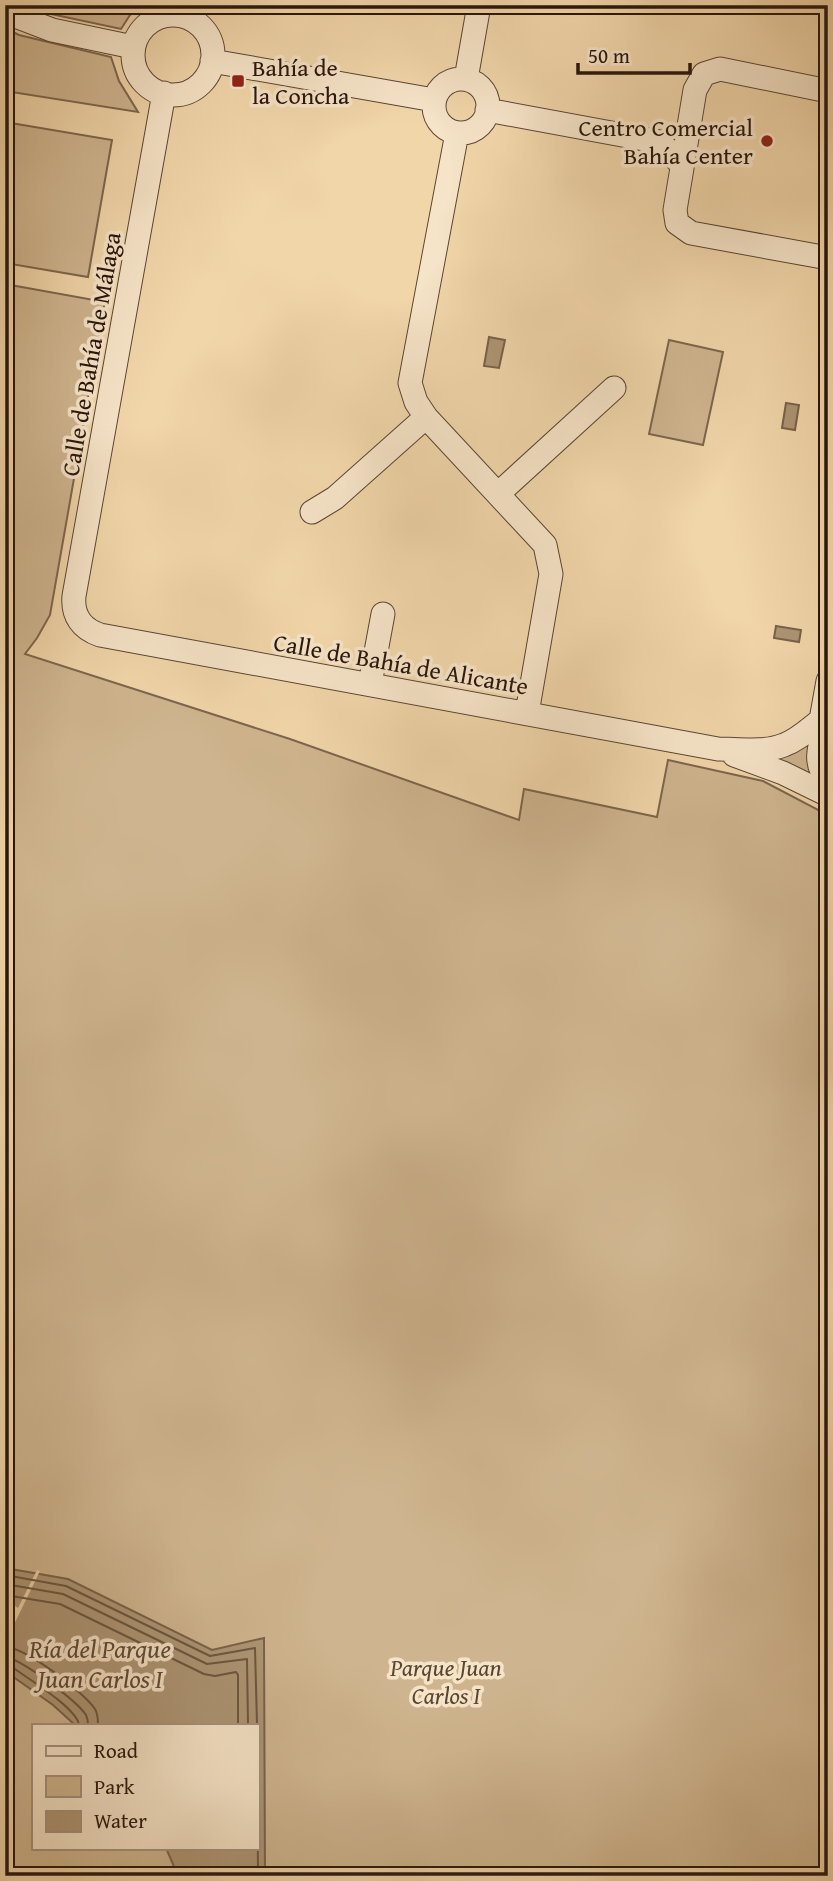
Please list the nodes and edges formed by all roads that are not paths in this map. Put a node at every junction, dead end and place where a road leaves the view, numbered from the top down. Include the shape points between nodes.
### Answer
1 (479, 5) edge
2 (180, 10) edge
3 (5, 12) edge
4 (133, 47) junction
5 (212, 61) junction
6 (466, 79) junction
7 (828, 91) edge
8 (164, 93) junction
9 (434, 100) junction
10 (487, 110) junction
11 (688, 127) junction
12 (457, 133) junction
13 (660, 142) junction
14 (682, 165) junction
15 (828, 258) edge
16 (614, 388) dead end
17 (426, 416) junction
18 (499, 493) junction
19 (312, 512) dead end
20 (383, 614) dead end
21 (80, 622) joint
22 (828, 681) edge
23 (370, 684) junction
24 (527, 713) junction
25 (825, 726) edge
26 (718, 749) junction
27 (828, 780) edge
28 (828, 795) edge

1 - 6 street
2 - 4 street via 144,26
2 - 5 street via 209,36
3 - 4 street via 52,30
4 - 8 street via 142,80
5 - 8 street via 198,86 174,95
5 - 9 street
6 - 9 street via 444,84
6 - 10 street via 484,93
7 - 11 street via 720,69 704,74 695,90
8 - 21 street, Calle de Bahía de Málaga via 74,596
9 - 12 street via 441,124
10 - 12 street via 479,125
10 - 13 street
11 - 13 street
11 - 14 street
12 - 17 street via 410,383
13 - 14 street
14 - 15 street via 675,210 682,228
16 - 18 street
17 - 18 street
17 - 19 street via 335,498
18 - 24 street via 545,545 551,574
20 - 23 street
21 - 23 street, Calle de Bahía de Alicante via 100,635
22 - 25 street
23 - 24 street, Calle de Bahía de Alicante
24 - 26 street, Calle de Bahía de Alicante
25 - 26 street, Calle de Bahía de Alicante via 782,746
25 - 27 street via 818,750
26 - 28 street, Calle de Bahía de Alicante

